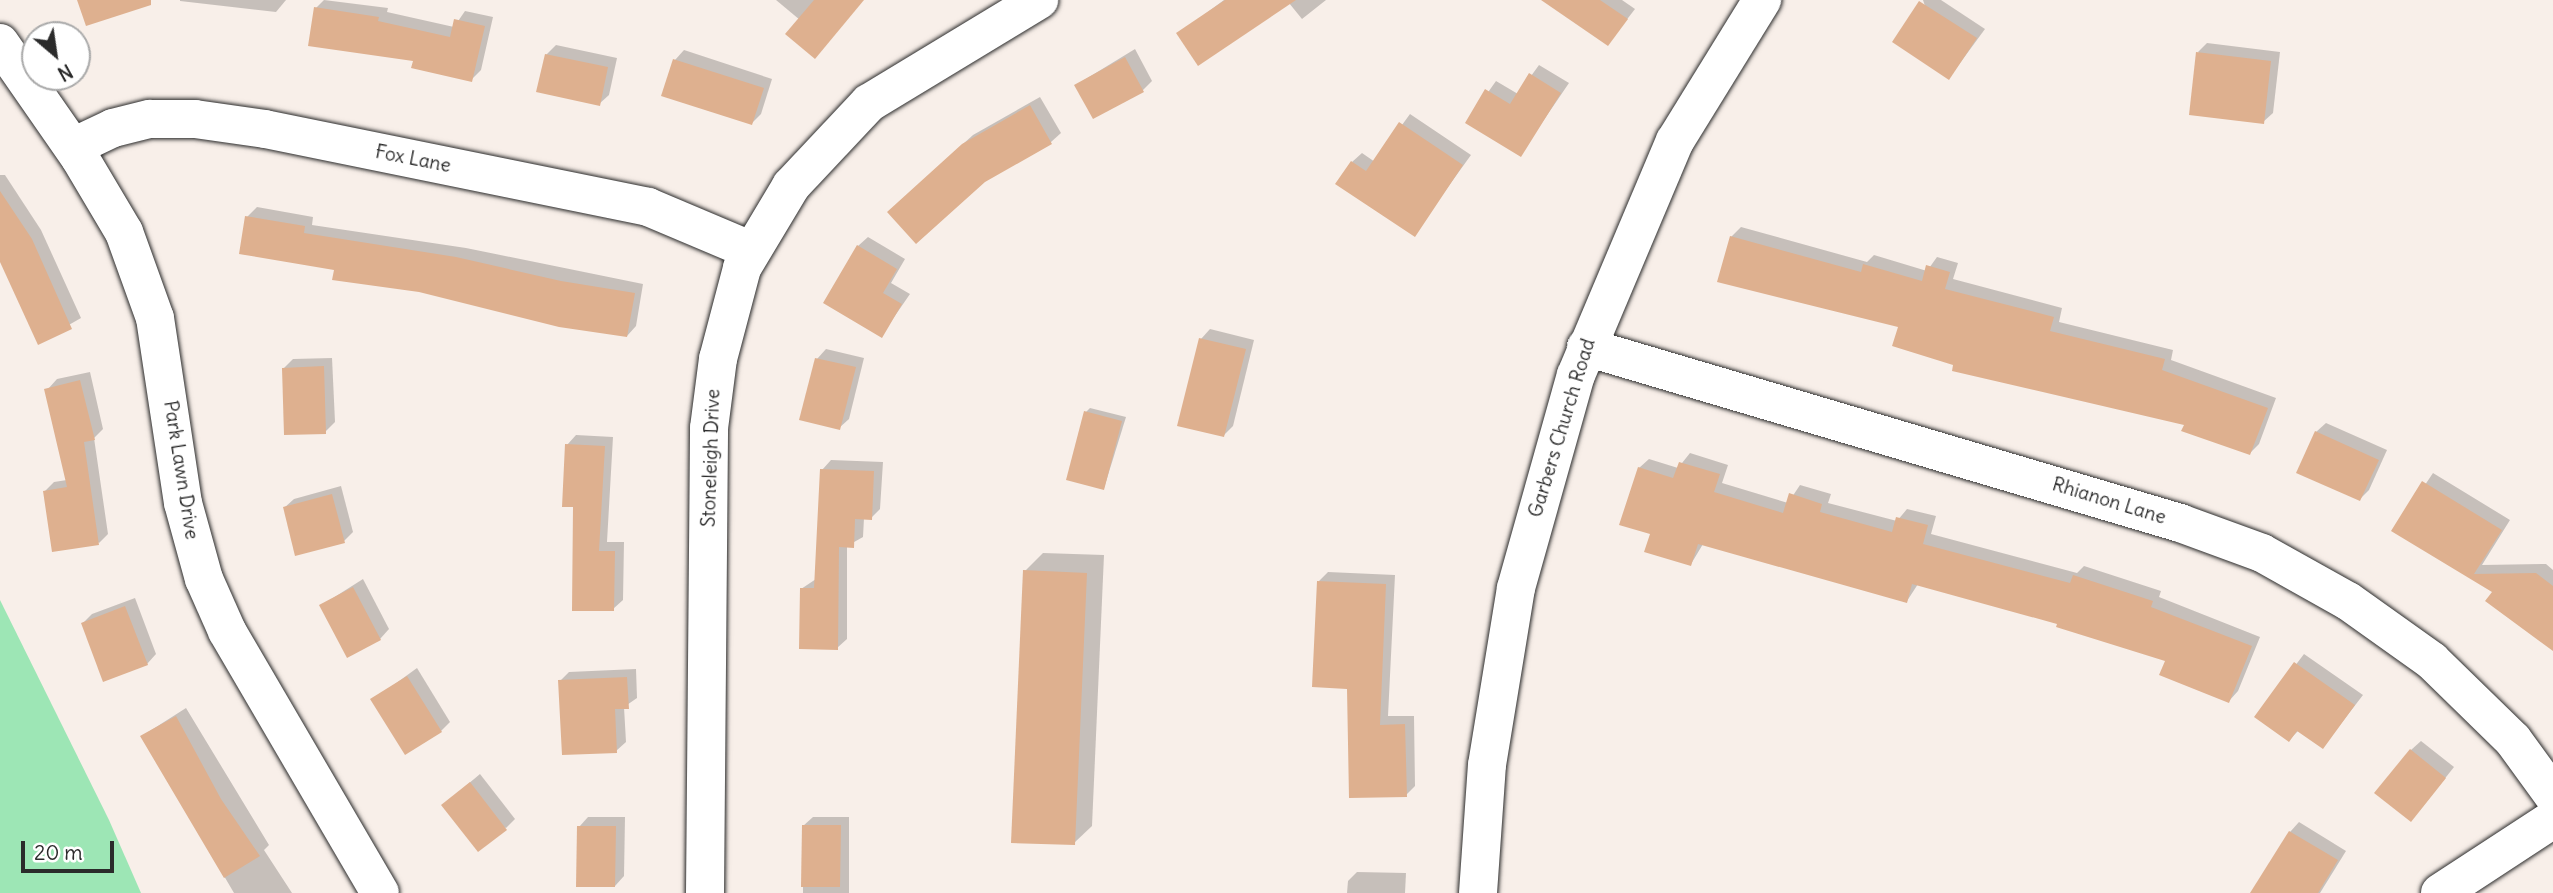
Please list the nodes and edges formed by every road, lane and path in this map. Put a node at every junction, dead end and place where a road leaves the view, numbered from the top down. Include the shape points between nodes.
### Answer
1 (1758, 2) edge
2 (1020, 4) edge
3 (0, 43) edge
4 (72, 147) junction
5 (750, 250) junction
6 (1586, 347) junction
7 (2553, 795) edge
8 (2553, 819) edge
9 (380, 893) edge
10 (705, 893) edge
11 (1478, 893) edge
12 (2440, 893) edge

1 - 6 street, Garbers Church Road via 1675,141
2 - 5 street, Stoneleigh Drive via 869,103 807,166
3 - 4 street, Park Lawn Drive
4 - 5 street, Fox Lane via 113,128 150,119 195,119 265,129 648,207
4 - 9 street, Park Lawn Drive via 124,232 149,293 183,503 213,600
5 - 10 street, Stoneleigh Drive via 723,337 709,428
6 - 7 street, Rhianon Lane via 2180,523 2262,553 2348,601 2455,680 2513,740
6 - 11 street, Garbers Church Road via 1546,470 1516,588 1487,765
8 - 12 street

